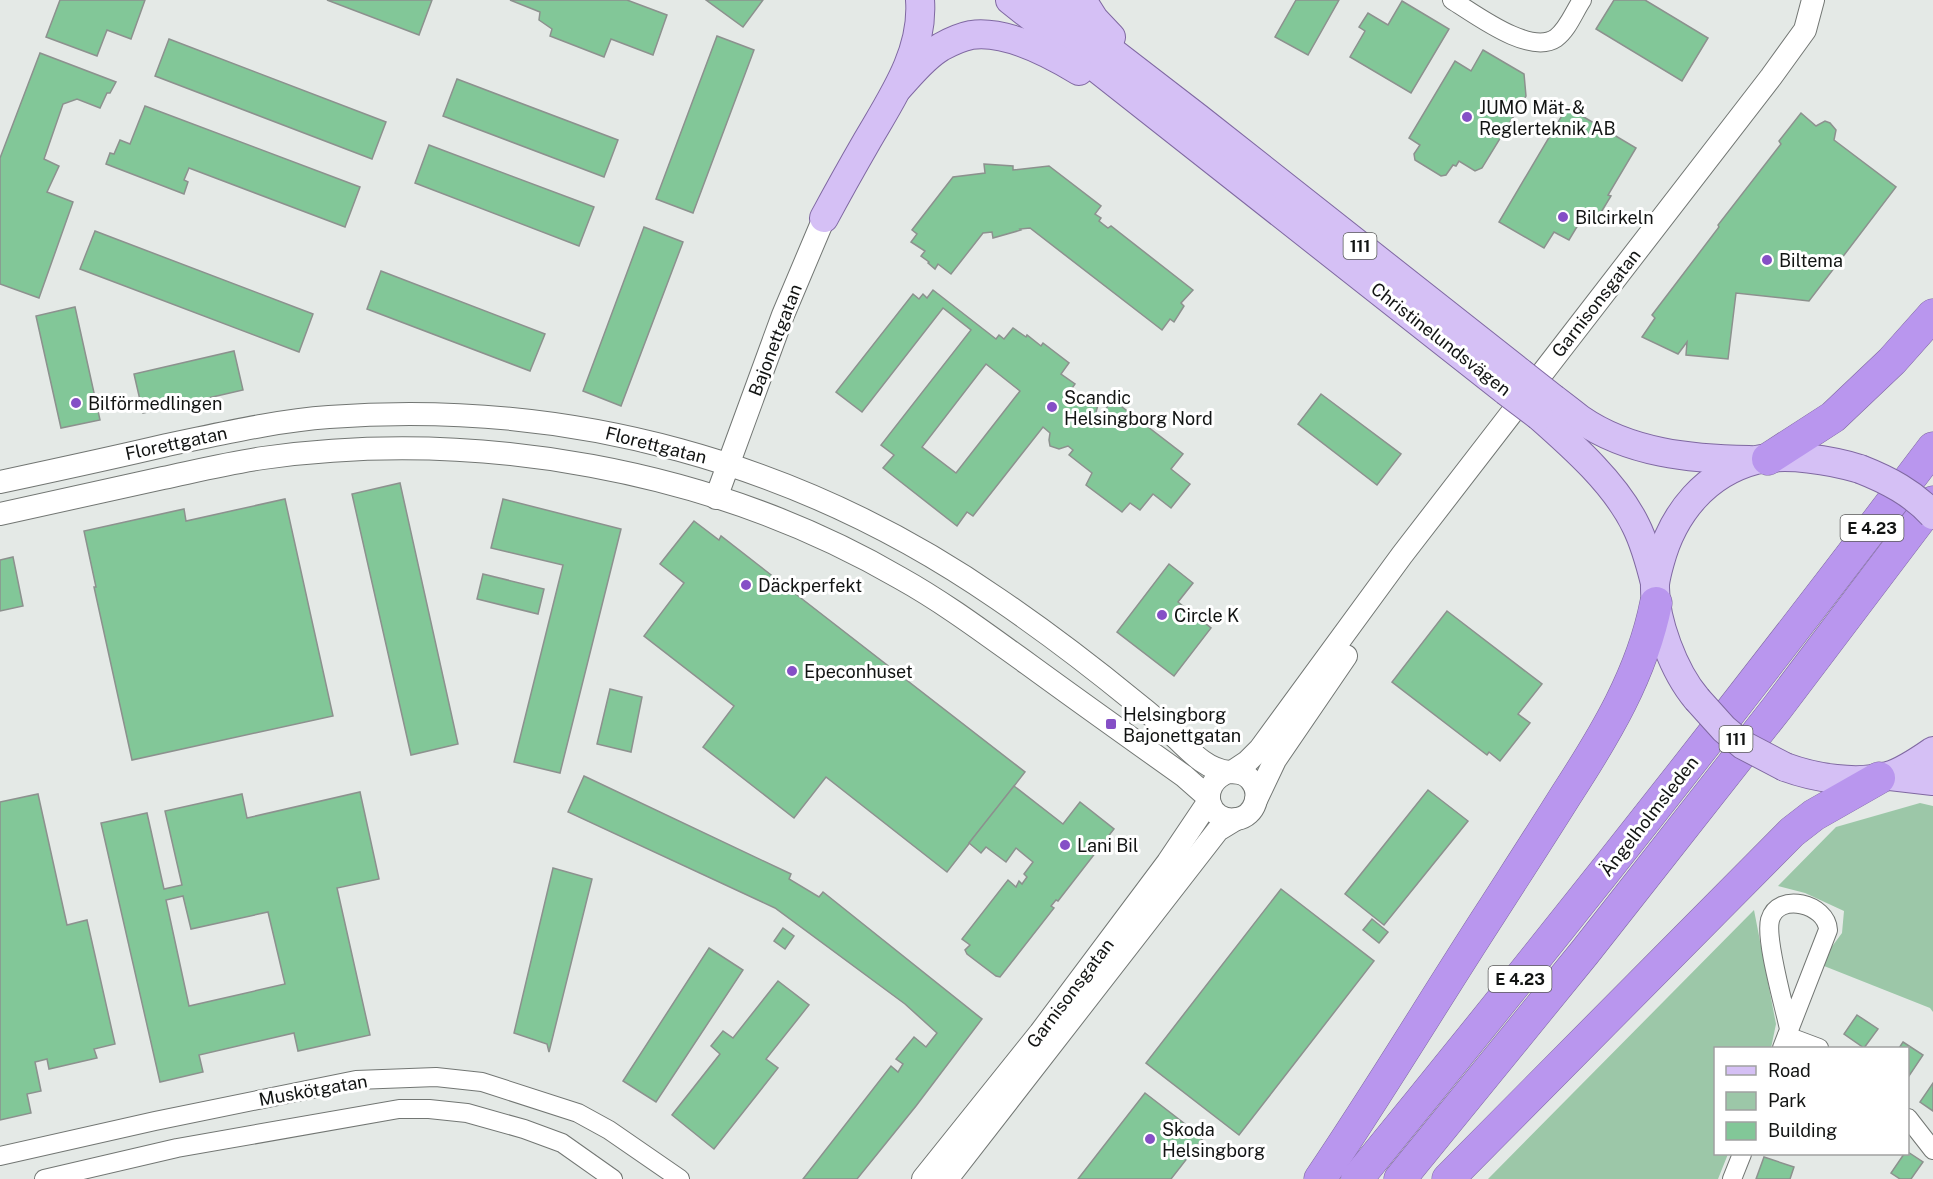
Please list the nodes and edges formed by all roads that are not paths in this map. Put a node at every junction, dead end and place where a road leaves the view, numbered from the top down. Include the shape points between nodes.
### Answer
1 (920, 0) edge
2 (1010, 0) edge
3 (1045, 0) edge
4 (1082, 0) edge
5 (1452, 0) edge
6 (1582, 0) edge
7 (1825, 0) edge
8 (1811, 11) edge
9 (898, 88) junction
10 (1198, 118) junction
11 (1237, 178) junction
12 (824, 218) joint
13 (1933, 315) edge
14 (1514, 382) junction
15 (1546, 407) junction
16 (1933, 447) edge
17 (1763, 459) junction
18 (728, 464) junction
19 (0, 482) edge
20 (716, 498) junction
21 (1933, 502) edge
22 (0, 514) edge
23 (1933, 515) edge
24 (1402, 555) junction
25 (1656, 593) junction
26 (1933, 751) edge
27 (1230, 772) junction
28 (1884, 777) junction
29 (1933, 781) edge
30 (1209, 800) junction
31 (1256, 800) junction
32 (1236, 819) junction
33 (1786, 1038) edge
34 (1816, 1047) edge
35 (1909, 1119) edge
36 (1933, 1150) edge
37 (1742, 1155) edge
38 (0, 1156) edge
39 (44, 1179) edge
40 (613, 1179) edge
41 (680, 1179) edge
42 (922, 1179) edge
43 (947, 1179) edge
44 (1320, 1179) edge
45 (1358, 1179) edge
46 (1400, 1179) edge
47 (1448, 1179) edge
48 (1732, 1179) edge

1 - 9 main road via 919,31
2 - 11 main road, Christinelundsvägen / 111
3 - 10 main road, Christinelundsvägen / 111
4 - 10 main road via 1094,19
5 - 6 street via 1530,43 1554,39
7 - 8 street, Garnisonsgatan
8 - 24 street, Garnisonsgatan via 1772,77
9 - 11 main road via 925,60 955,39 972,35 1008,39 1032,46 1075,69
9 - 12 main road
10 - 14 main road, Christinelundsvägen / 111
11 - 14 main road, Christinelundsvägen / 111
12 - 18 street, Bajonettgatan
13 - 17 highway via 1833,417
14 - 15 main road, Christinelundsvägen / 111, bridge
15 - 17 main road, Christinelundsvägen / 111 via 1663,453
15 - 25 main road, Christinelundsvägen / 111 via 1559,434 1626,508 1644,545
16 - 45 highway, Ängelholmsleden / E 4.23 via 1680,777
17 - 23 main road, 111, bridge via 1821,459 1860,469 1906,491
17 - 25 main road via 1718,477 1690,501 1664,548
18 - 19 street, Florettgatan via 649,441 524,419 394,415 329,417 240,429
18 - 20 street, Bajonettgatan
18 - 27 street, Florettgatan via 824,501 931,555 1074,654 1204,763
20 - 22 street, Florettgatan via 626,472 564,461 512,453 392,448 238,462
20 - 30 street, Florettgatan via 842,547 903,579 1184,776
21 - 46 highway, Ängelholmsleden / E 4.23 via 1593,943
24 - 27 street, Garnisonsgatan via 1260,749
24 - 31 street, Garnisonsgatan via 1374,612 1275,760
25 - 28 main road, 111, bridge via 1661,626 1682,676 1697,699 1743,745 1785,767 1816,776 1844,780
25 - 44 highway via 1651,630 1638,668 1611,722
26 - 28 main road
27 - 30 street, Garnisonsgatan via 1215,779
27 - 31 street via 1243,774 1252,781
28 - 29 main road, 111
28 - 47 highway via 1814,815 1792,832
30 - 32 street via 1217,814
30 - 42 street, Garnisonsgatan via 1168,862 1040,1033
31 - 32 street, Garnisonsgatan via 1250,813
32 - 43 street, Garnisonsgatan via 1218,830
33 - 33 street via 1770,924 1777,908 1802,905 1823,916 1828,930
33 - 34 street
35 - 36 street
37 - 48 street
38 - 41 street, Muskötgatan via 356,1080 436,1077 482,1082 578,1113
39 - 40 street, Muskötgatan via 177,1148 399,1109 429,1109 494,1119 562,1143

